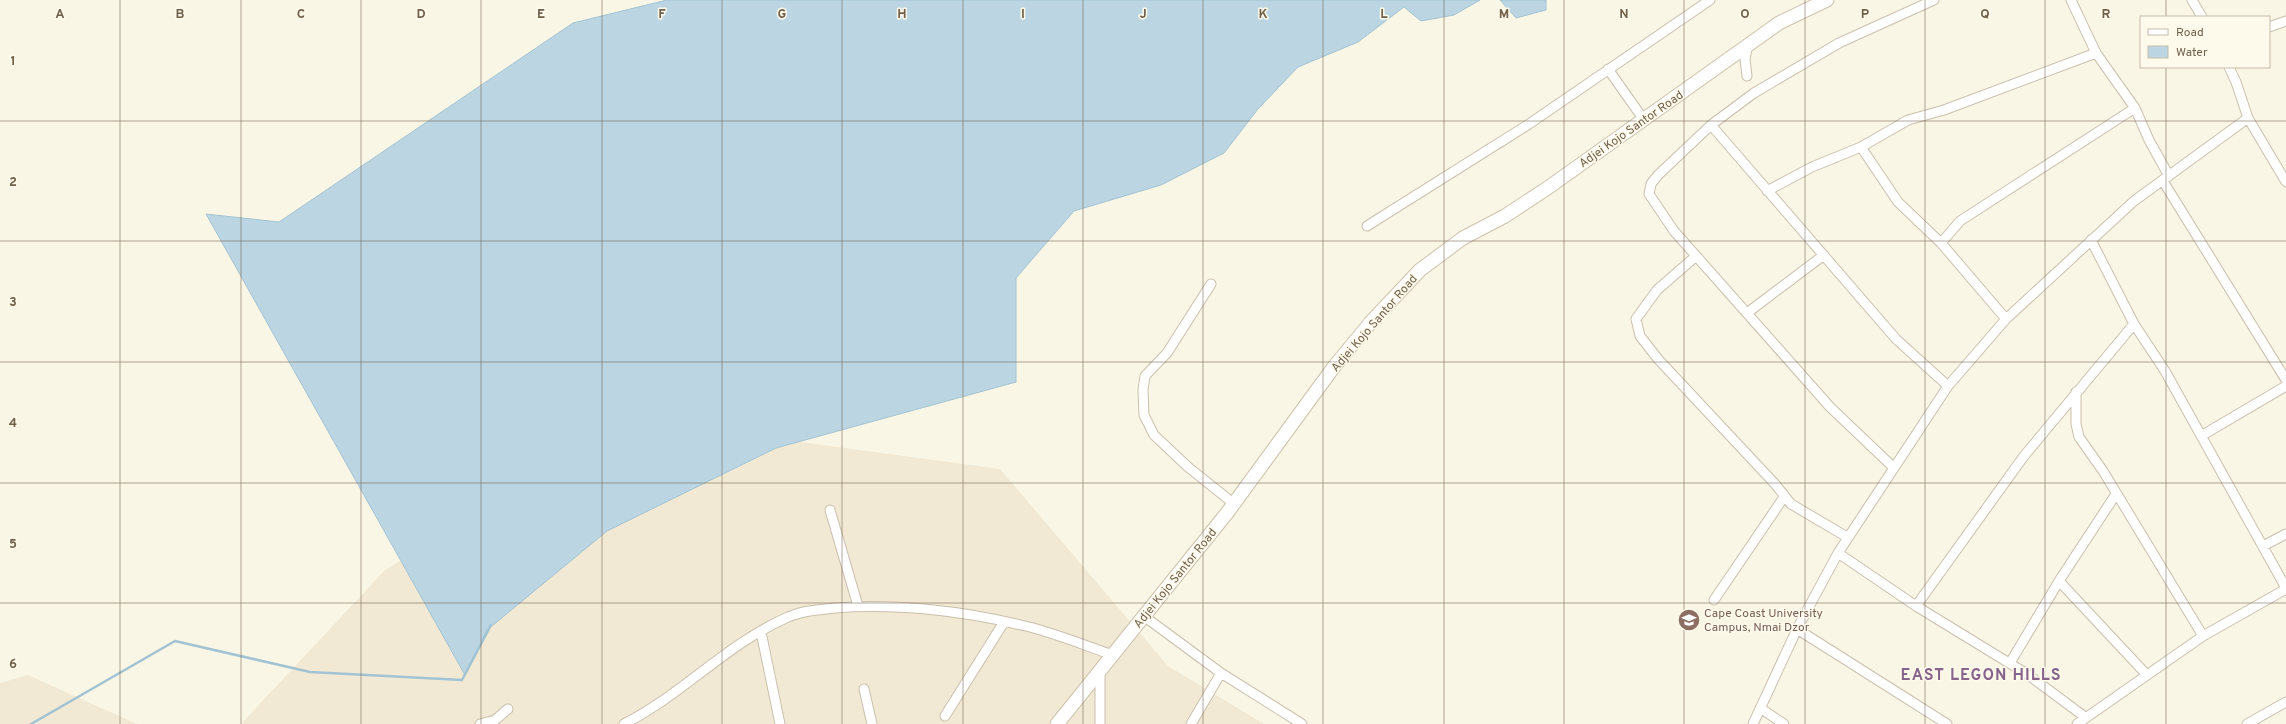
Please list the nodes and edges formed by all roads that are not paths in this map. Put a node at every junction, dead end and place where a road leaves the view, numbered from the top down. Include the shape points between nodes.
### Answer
1 (1710, 0) edge
2 (1827, 0) edge
3 (1934, 0) edge
4 (2071, 0) edge
5 (2192, 0) edge
6 (2201, 16) edge
7 (2286, 20) edge
8 (2270, 27) edge
9 (1748, 44) junction
10 (2096, 53) junction
11 (2229, 68) edge
12 (1608, 69) junction
13 (1747, 76) dead end
14 (2135, 108) junction
15 (2248, 118) junction
16 (1644, 120) junction
17 (1711, 125) junction
18 (1860, 147) junction
19 (2166, 179) junction
20 (2286, 182) edge
21 (1767, 191) junction
22 (1367, 226) dead end
23 (2091, 240) junction
24 (1941, 243) junction
25 (1824, 255) junction
26 (1696, 256) junction
27 (1211, 284) dead end
28 (1747, 313) junction
29 (2006, 319) junction
30 (2134, 324) junction
31 (2286, 380) edge
32 (1948, 386) junction
33 (2286, 386) edge
34 (2076, 392) junction
35 (2201, 436) junction
36 (1893, 467) junction
37 (2116, 494) junction
38 (1784, 497) junction
39 (1233, 503) junction
40 (830, 510) dead end
41 (2286, 534) edge
42 (1847, 536) junction
43 (2263, 546) junction
44 (1838, 553) junction
45 (2059, 582) junction
46 (2286, 589) edge
47 (1714, 600) dead end
48 (858, 606) junction
49 (1916, 606) junction
50 (1145, 617) junction
51 (1004, 622) junction
52 (1797, 629) junction
53 (761, 632) junction
54 (2203, 636) junction
55 (1113, 655) junction
56 (2010, 663) junction
57 (1100, 673) junction
58 (1221, 673) junction
59 (2146, 674) junction
60 (864, 689) dead end
61 (2286, 702) edge
62 (1760, 708) junction
63 (508, 709) dead end
64 (945, 716) dead end
65 (2085, 717) junction
66 (2251, 723) edge
67 (480, 724) edge
68 (624, 724) edge
69 (780, 724) edge
70 (872, 724) edge
71 (1057, 724) edge
72 (1100, 724) edge
73 (1191, 724) edge
74 (1302, 724) edge
75 (1753, 724) edge
76 (1784, 724) edge
77 (1947, 724) edge
78 (2077, 724) edge

1 - 12 street
2 - 9 street, Adjei Kojo Santor Road via 1791,16
3 - 17 street via 1839,43 1754,93
4 - 10 street
5 - 6 street
7 - 8 street
9 - 13 street via 1745,59
9 - 16 street, Adjei Kojo Santor Road
10 - 14 street
10 - 18 street via 1944,110 1908,120
11 - 15 street
12 - 16 street
12 - 22 street via 1529,124
14 - 19 street
14 - 24 street via 1960,221
15 - 19 street
15 - 20 street
16 - 39 street, Adjei Kojo Santor Road via 1505,216 1463,238 1420,270 1371,322 1333,368
17 - 21 street
17 - 26 street via 1658,175 1651,184 1649,194 1674,231
18 - 21 street via 1812,167
18 - 24 street via 1898,202
19 - 23 street via 2134,202
19 - 31 street
21 - 25 street
23 - 29 street
23 - 30 street
24 - 29 street
25 - 28 street
25 - 32 street via 1896,339
26 - 28 street
26 - 38 street via 1657,290 1636,318 1640,336
27 - 39 street via 1167,353 1145,376 1144,415 1154,435 1188,467
28 - 36 street via 1830,407
29 - 32 street
30 - 34 street
30 - 35 street via 2165,371
32 - 36 street
33 - 35 street
34 - 37 street via 2076,424 2079,437
34 - 49 street via 2024,456
35 - 43 street
36 - 42 street
37 - 45 street
37 - 54 street
38 - 42 street
38 - 47 street
39 - 50 street, Adjei Kojo Santor Road
40 - 48 street
41 - 43 street
42 - 44 street
43 - 46 street
44 - 49 street
44 - 52 street
45 - 56 street
45 - 59 street
46 - 54 street
48 - 51 street via 973,615
48 - 53 street via 805,611 789,616
49 - 56 street
50 - 55 street, Adjei Kojo Santor Road
50 - 58 street
51 - 55 street
51 - 64 street
52 - 62 street
52 - 77 street
53 - 68 street via 668,699
53 - 69 street
54 - 59 street
55 - 57 street, Adjei Kojo Santor Road
56 - 65 street
57 - 71 street, Adjei Kojo Santor Road
57 - 72 street
58 - 73 street
58 - 74 street
59 - 65 street
60 - 70 street
61 - 66 street
62 - 75 street
62 - 76 street
63 - 67 street via 495,720
65 - 78 street

